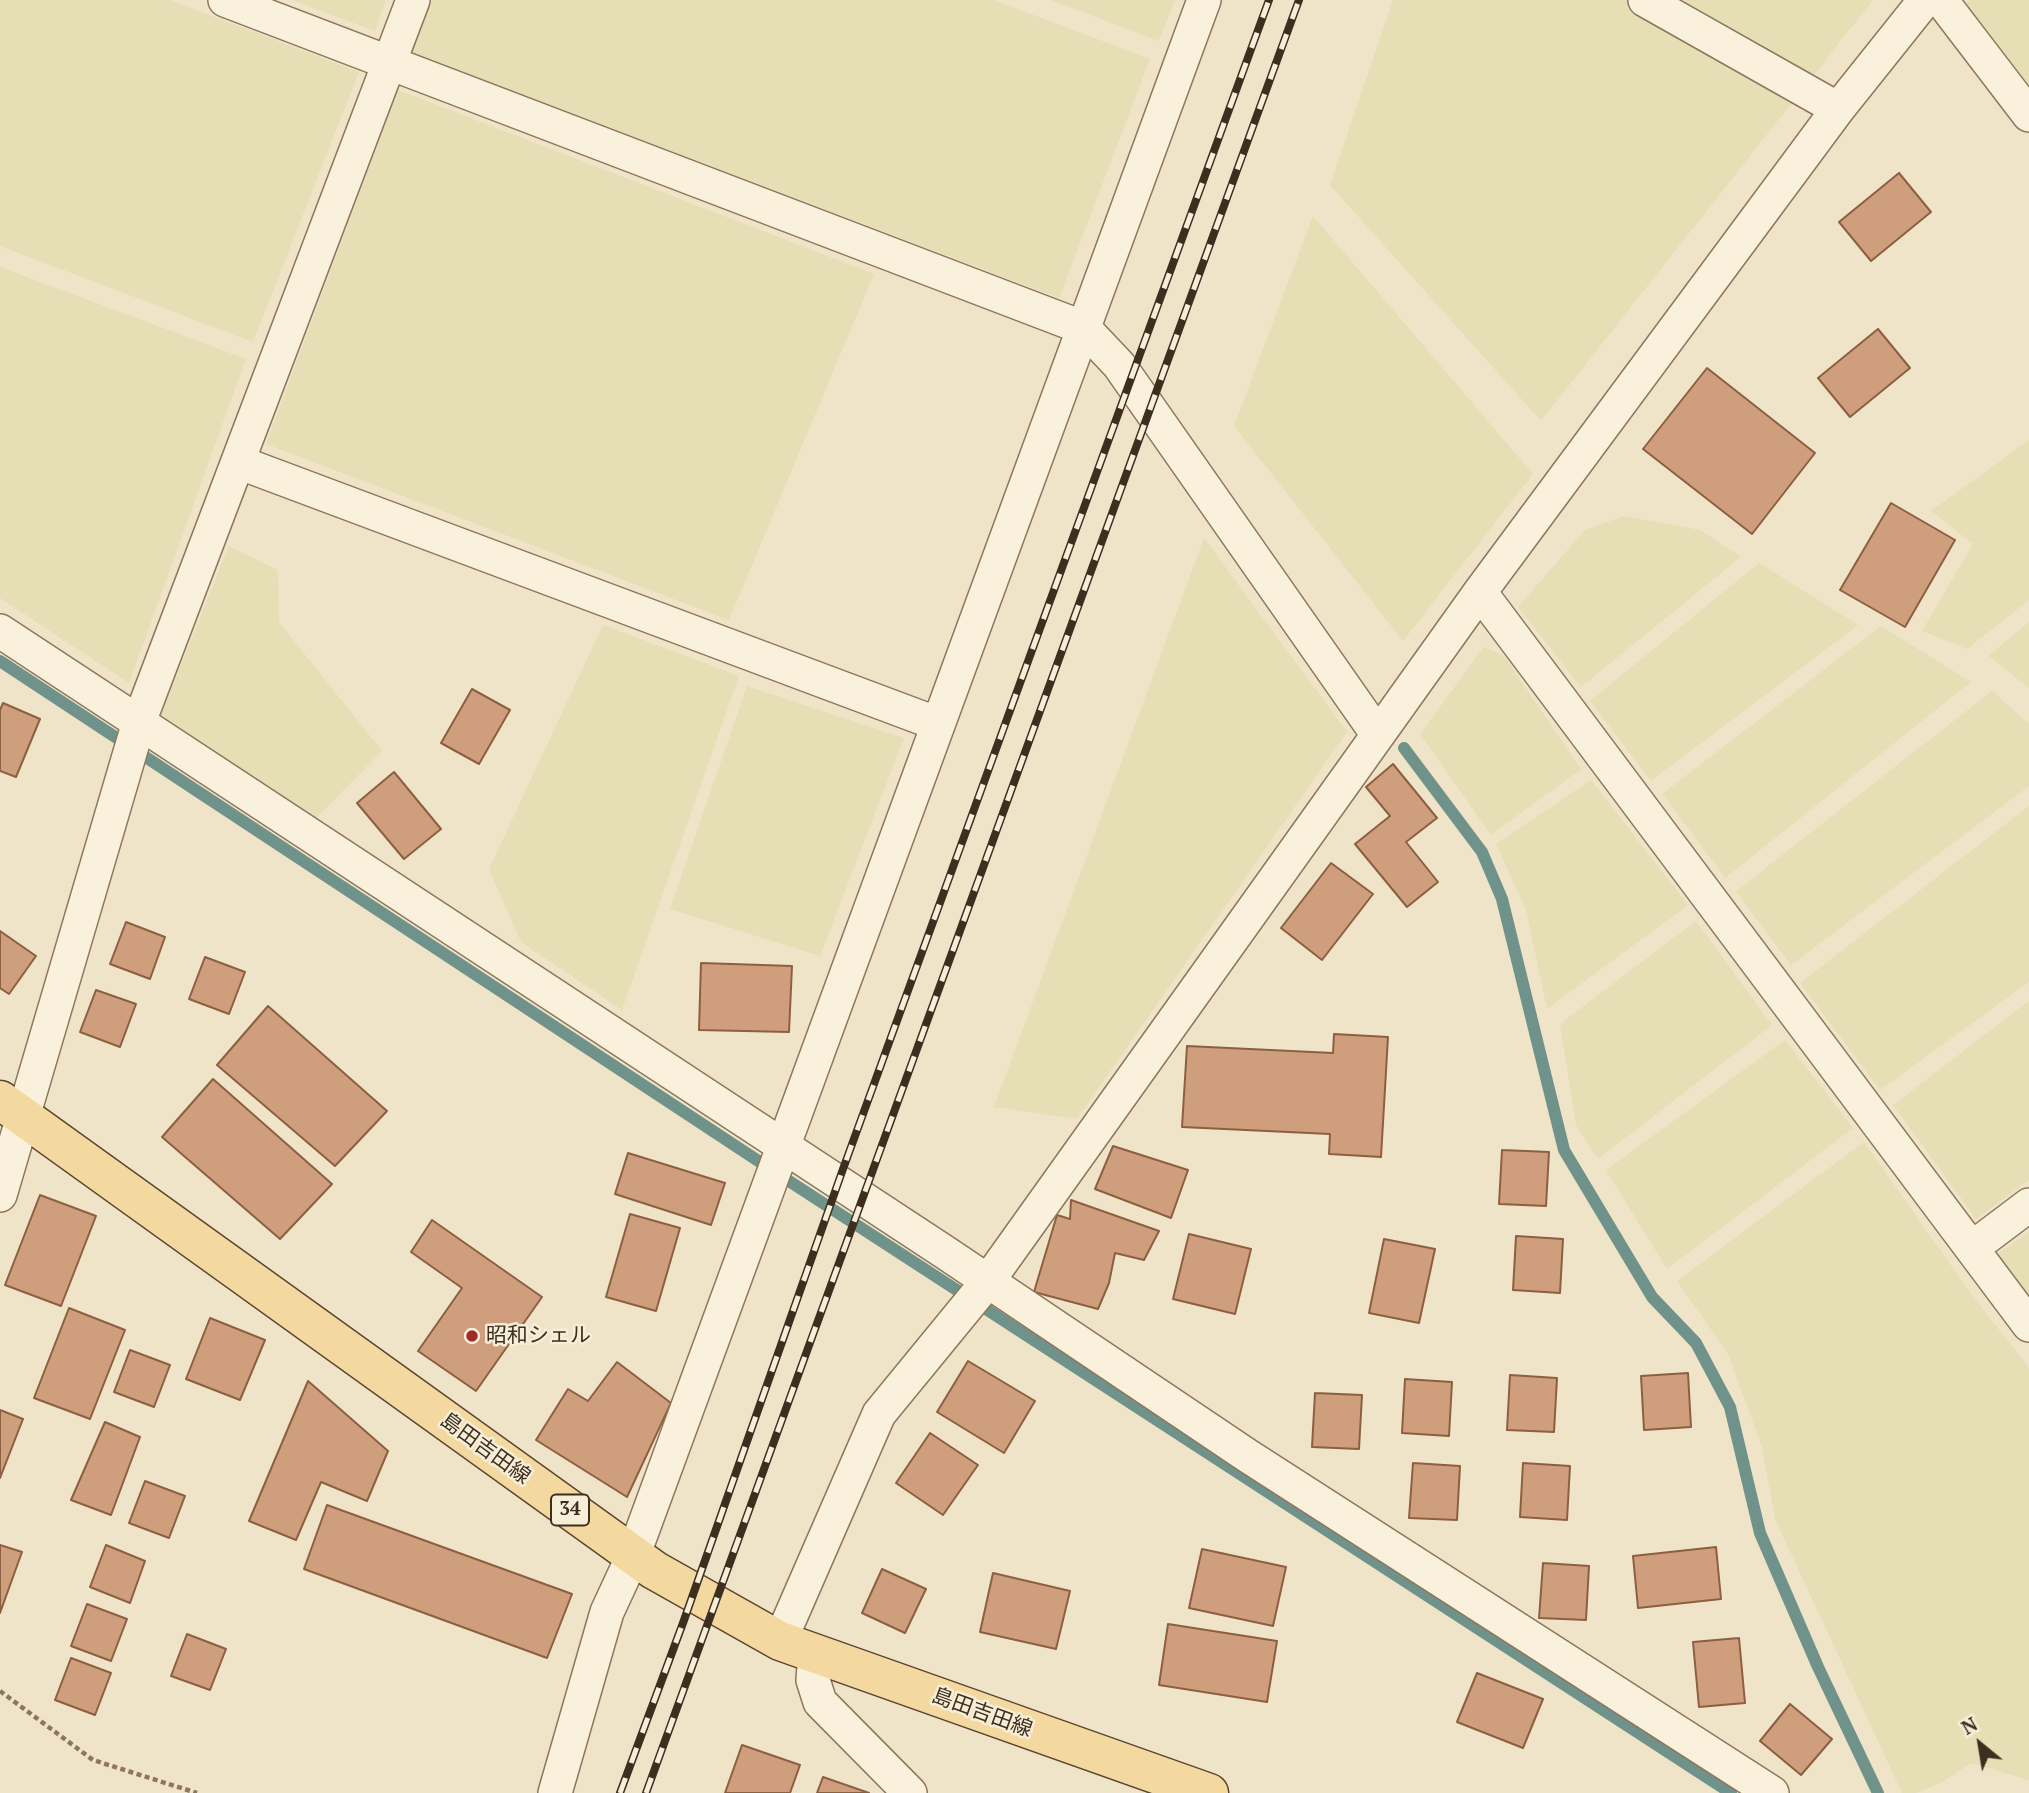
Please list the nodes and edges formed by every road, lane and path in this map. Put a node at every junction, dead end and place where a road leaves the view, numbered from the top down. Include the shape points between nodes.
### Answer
1 (225, 0) edge
2 (413, 0) edge
3 (1204, 0) edge
4 (1645, 0) edge
5 (1925, 0) edge
6 (1941, 0) edge
7 (389, 62) junction
8 (1838, 109) junction
9 (2029, 115) edge
10 (1084, 328) junction
11 (238, 462) junction
12 (1480, 592) junction
13 (0, 631) edge
14 (139, 722) junction
15 (938, 724) junction
16 (1378, 735) junction
17 (11, 1108) edge
18 (783, 1146) junction
19 (0, 1195) edge
20 (2029, 1205) edge
21 (1972, 1248) junction
22 (988, 1281) junction
23 (2029, 1325) edge
24 (633, 1556) junction
25 (780, 1641) junction
26 (815, 1653) junction
27 (0, 1691) edge
28 (903, 1790) edge
29 (197, 1793) edge
30 (555, 1793) edge
31 (1209, 1793) edge
32 (1772, 1793) edge

1 - 7 street
2 - 7 street
3 - 10 street
4 - 8 street
5 - 8 street
6 - 9 street
7 - 10 street
7 - 11 street
8 - 12 street
10 - 15 street
10 - 16 street via 1119,365
11 - 14 street
11 - 15 street
12 - 16 street
12 - 21 street
13 - 14 street
14 - 17 street
14 - 18 street
15 - 18 street
16 - 22 street
17 - 19 street
17 - 24 main road, 島田吉田線 / 34
18 - 22 street
18 - 24 street
20 - 21 street
21 - 23 street
22 - 25 street via 879,1414
22 - 32 street via 1248,1457
24 - 25 main road, 島田吉田線 / 34
24 - 30 street via 607,1612
25 - 26 main road, 島田吉田線 / 34
26 - 28 street via 813,1680 820,1702
26 - 31 main road, 島田吉田線 / 34
27 - 29 path via 93,1760

